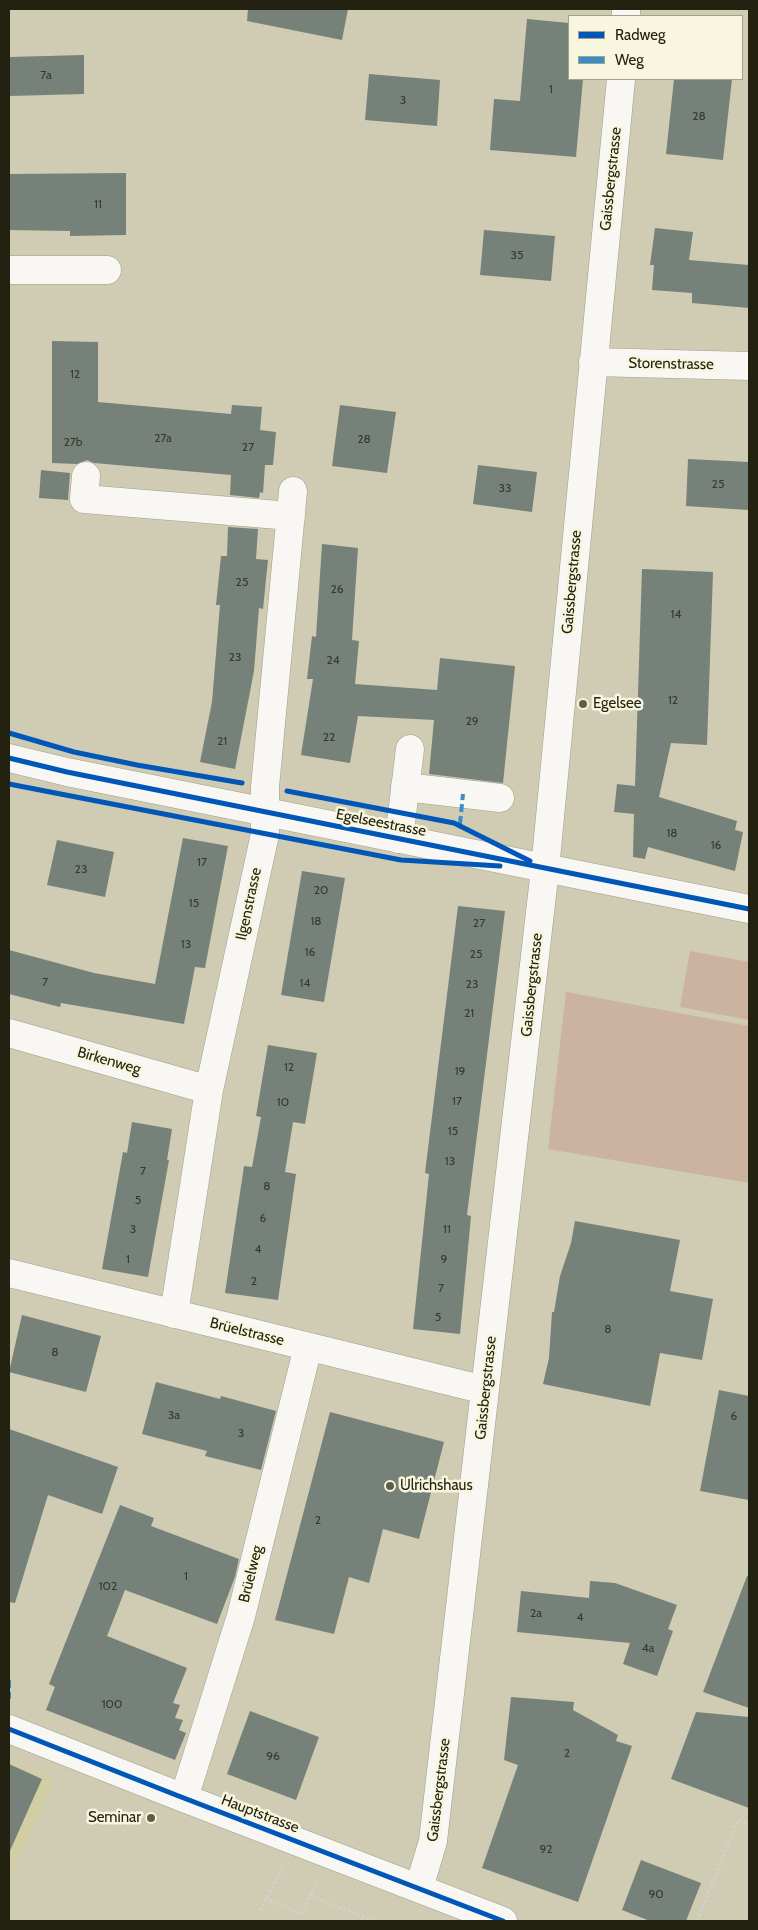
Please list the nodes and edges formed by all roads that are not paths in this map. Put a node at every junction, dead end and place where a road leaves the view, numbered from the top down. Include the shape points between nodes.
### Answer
1 (621, 80) edge
2 (9, 270) edge
3 (107, 270) dead end
4 (593, 362) junction
5 (749, 366) edge
6 (86, 476) dead end
7 (410, 749) dead end
8 (9, 758) edge
9 (405, 788) junction
10 (500, 798) dead end
11 (264, 812) junction
12 (398, 839) junction
13 (545, 869) junction
14 (749, 909) edge
15 (9, 1033) edge
16 (209, 1090) junction
17 (9, 1273) edge
18 (174, 1314) junction
19 (308, 1347) junction
20 (486, 1390) junction
21 (9, 1728) edge
22 (184, 1798) junction
23 (419, 1888) junction
24 (503, 1921) edge

1 - 4 street, Gaissbergstrasse
2 - 3 street
4 - 5 street, Storenstrasse
4 - 13 street, Gaissbergstrasse
6 - 11 street, Ilgenstrasse via 84,499 292,503
7 - 9 street
8 - 11 street, Egelseestrasse
9 - 10 street
9 - 12 street
11 - 12 street, Egelseestrasse
11 - 16 street, Ilgenstrasse via 265,834
12 - 13 street, Egelseestrasse
13 - 14 street, Egelseestrasse
13 - 20 street, Gaissbergstrasse
15 - 16 street, Birkenweg
16 - 18 street, Ilgenstrasse
17 - 18 street, Brüelstrasse
18 - 19 street, Brüelstrasse
19 - 20 street, Brüelstrasse
19 - 22 street, Brüelweg via 241,1616
20 - 23 street, Gaissbergstrasse via 433,1841
21 - 22 street, Hauptstrasse
22 - 23 street, Hauptstrasse
23 - 24 street, Hauptstrasse

